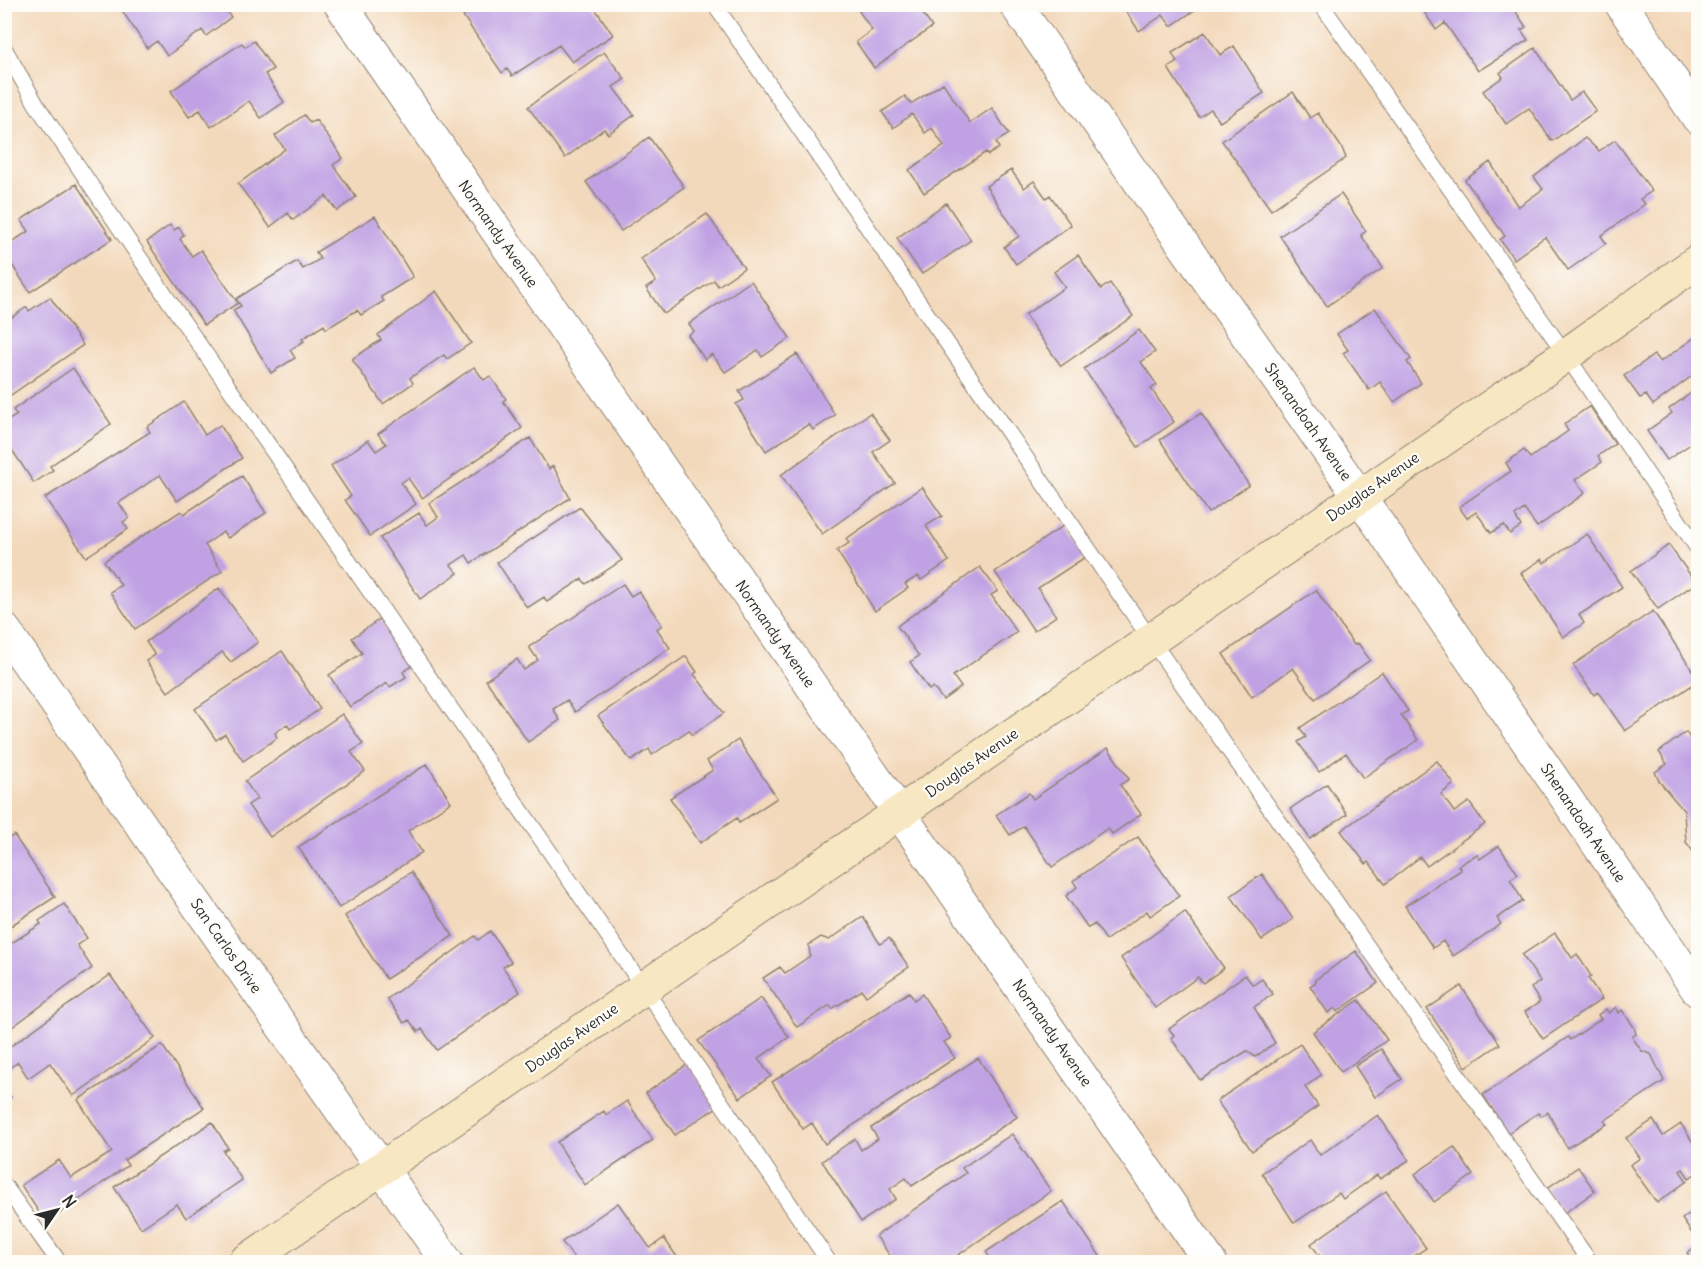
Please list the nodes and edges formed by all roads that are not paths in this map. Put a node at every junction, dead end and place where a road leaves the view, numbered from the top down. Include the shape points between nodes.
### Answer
1 (340, 4) edge
2 (714, 4) edge
3 (1015, 4) edge
4 (1321, 4) edge
5 (1621, 4) edge
6 (4, 48) edge
7 (1698, 118) edge
8 (1698, 261) edge
9 (1566, 355) junction
10 (1359, 496) junction
11 (1698, 549) edge
12 (4, 629) edge
13 (1151, 640) junction
14 (899, 813) junction
15 (644, 988) junction
16 (1698, 991) edge
17 (382, 1168) junction
18 (4, 1185) edge
19 (58, 1263) edge
20 (245, 1263) edge
21 (447, 1263) edge
22 (829, 1263) edge
23 (1210, 1263) edge
24 (1590, 1263) edge

1 - 14 street, Normandy Avenue
2 - 13 lane
3 - 10 street, Shenandoah Avenue
4 - 9 lane
5 - 7 street
6 - 15 lane via 36,104 169,301
8 - 9 street, Douglas Avenue
9 - 10 street, Douglas Avenue
9 - 11 lane
10 - 13 street, Douglas Avenue
10 - 16 street, Shenandoah Avenue
12 - 17 street, San Carlos Drive
13 - 14 street, Douglas Avenue
13 - 24 lane
14 - 15 street, Douglas Avenue
14 - 23 street, Normandy Avenue
15 - 17 street, Douglas Avenue
15 - 22 lane
17 - 20 street, Douglas Avenue
17 - 21 street, San Carlos Drive
18 - 19 lane

